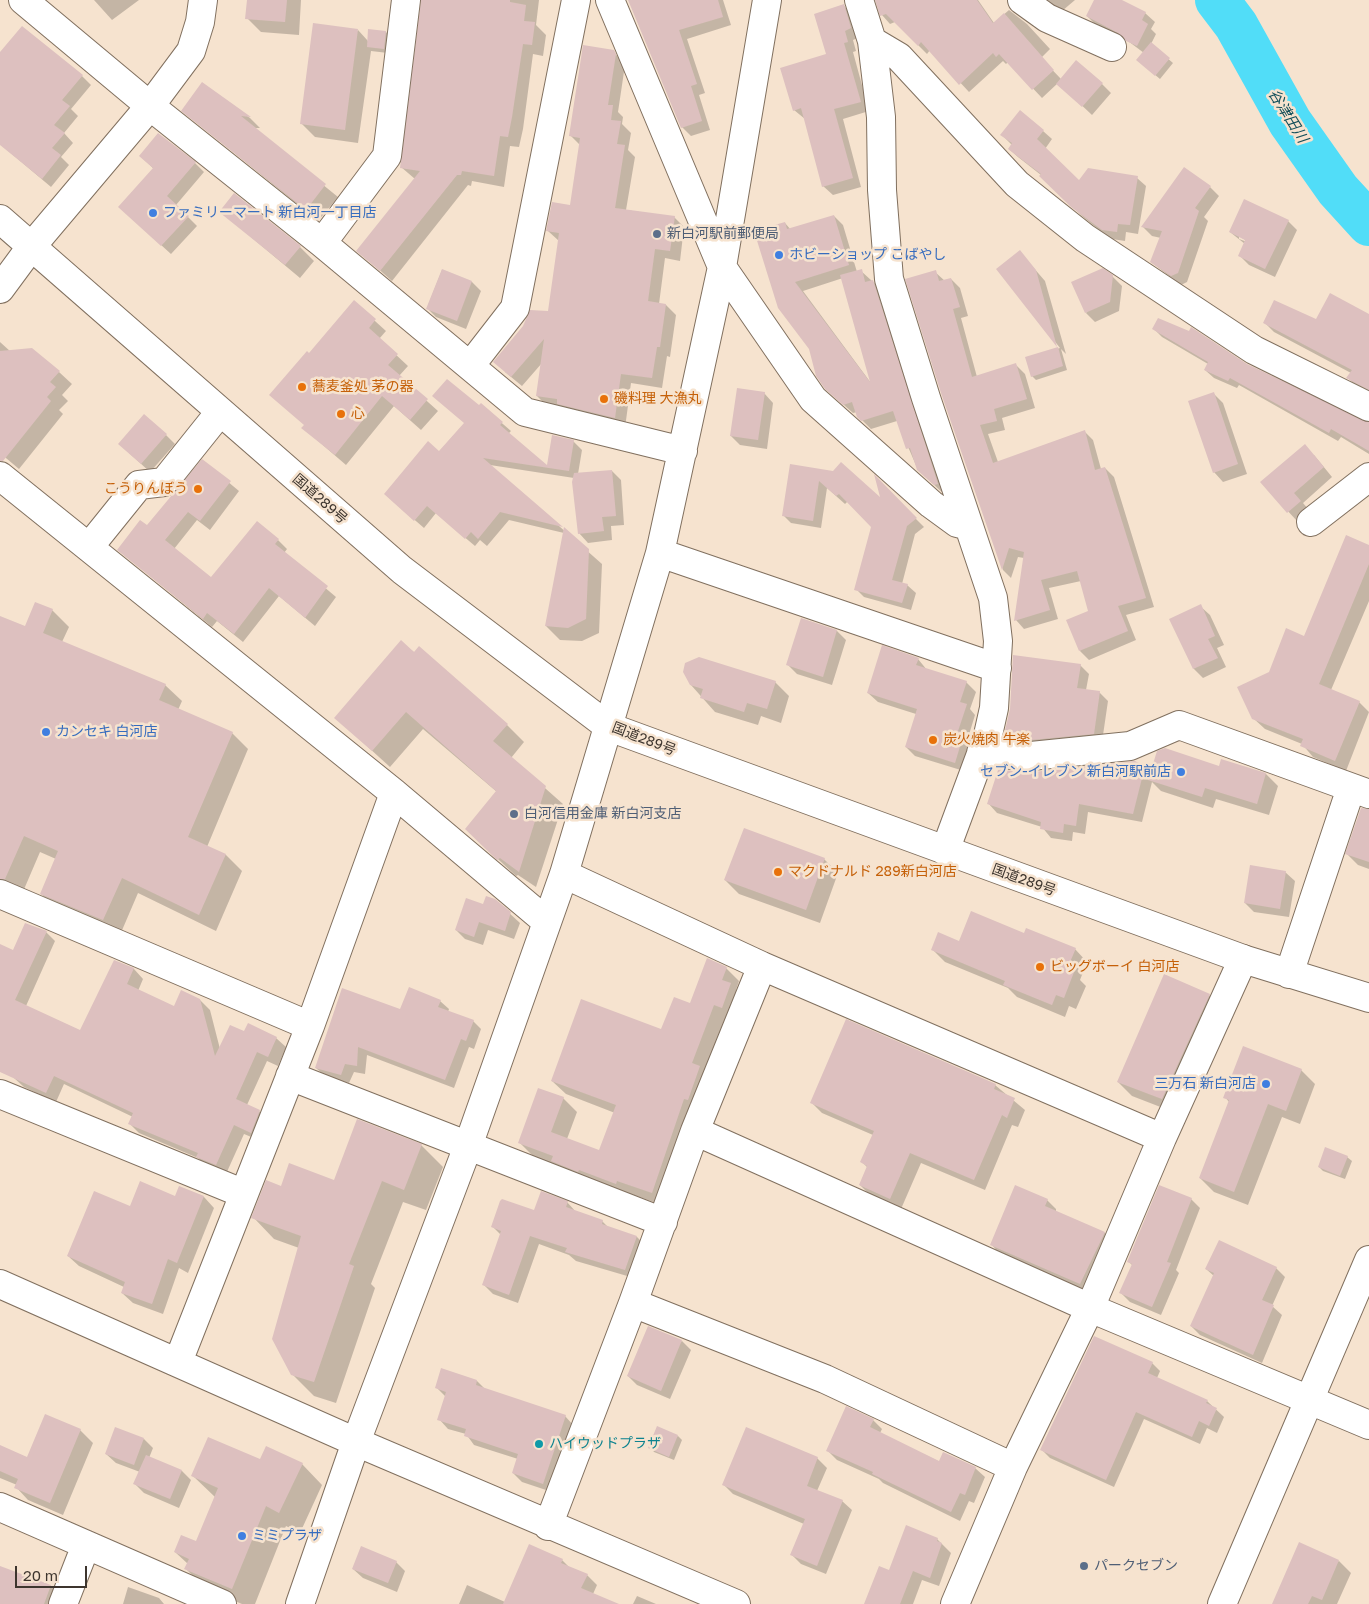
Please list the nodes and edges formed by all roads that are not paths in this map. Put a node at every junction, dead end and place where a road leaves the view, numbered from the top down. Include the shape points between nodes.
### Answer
1 (23, 0) edge
2 (406, 0) edge
3 (576, 0) edge
4 (610, 0) edge
5 (767, 0) edge
6 (859, 0) edge
7 (1022, 0) edge
8 (196, 7) edge
9 (872, 42) junction
10 (1112, 47) dead end
11 (150, 106) junction
12 (0, 220) edge
13 (322, 243) junction
14 (31, 247) junction
15 (722, 267) junction
16 (0, 289) edge
17 (470, 366) junction
18 (1369, 407) edge
19 (220, 412) junction
20 (683, 451) junction
21 (0, 476) edge
22 (1369, 477) edge
23 (1311, 522) dead end
24 (969, 526) junction
25 (89, 547) junction
26 (660, 553) junction
27 (997, 668) junction
28 (609, 727) junction
29 (981, 753) junction
30 (1363, 788) edge
31 (394, 793) junction
32 (945, 851) junction
33 (564, 874) junction
34 (0, 894) edge
35 (547, 922) junction
36 (1243, 959) junction
37 (762, 966) junction
38 (1289, 974) junction
39 (1369, 998) edge
40 (310, 1026) junction
41 (290, 1076) junction
42 (0, 1094) edge
43 (695, 1131) junction
44 (1162, 1138) junction
45 (468, 1146) junction
46 (242, 1194) junction
47 (663, 1222) junction
48 (1369, 1260) edge
49 (0, 1284) edge
50 (633, 1303) junction
51 (1090, 1308) junction
52 (178, 1362) junction
53 (1309, 1399) junction
54 (1369, 1425) edge
55 (356, 1442) junction
56 (1013, 1468) junction
57 (0, 1507) edge
58 (548, 1526) junction
59 (86, 1545) junction
60 (63, 1604) edge
61 (222, 1604) edge
62 (300, 1604) edge
63 (736, 1604) edge
64 (955, 1604) edge
65 (1222, 1604) edge

1 - 11 main road
2 - 13 main road via 387,156
3 - 17 main road via 515,308
4 - 15 main road
5 - 15 main road
6 - 9 main road
7 - 10 main road via 1047,18
8 - 11 main road via 191,51
9 - 18 main road via 899,57 1017,184 1085,238 1254,350
9 - 24 main road via 890,279
11 - 13 main road
11 - 14 main road
12 - 14 main road, 国道289号
13 - 17 main road
14 - 16 main road
14 - 19 main road, 国道289号
15 - 20 main road
15 - 24 main road via 813,399 931,504 957,523
17 - 20 main road via 525,412
19 - 25 main road via 164,482 139,485
19 - 28 main road, 国道289号 via 402,570
20 - 26 main road
21 - 25 main road
22 - 23 main road
24 - 27 main road via 993,598 998,641
25 - 31 main road
26 - 27 main road
26 - 28 main road
27 - 29 main road via 994,708
28 - 32 main road, 国道289号
28 - 33 main road
29 - 30 main road via 1031,756 1130,746 1179,725
29 - 32 main road
30 - 38 main road
31 - 35 main road
31 - 40 main road
32 - 36 main road, 国道289号
33 - 35 main road
33 - 37 main road
34 - 40 main road
35 - 45 main road
36 - 38 main road, 国道289号
36 - 44 main road
37 - 43 main road
37 - 44 main road
38 - 39 main road, 国道289号
40 - 41 main road
41 - 45 main road
41 - 46 main road
42 - 46 main road
43 - 47 main road
43 - 51 main road
44 - 51 main road
45 - 47 main road
45 - 55 main road
46 - 52 main road
47 - 50 main road
48 - 53 main road
49 - 52 main road
50 - 56 main road via 825,1378
50 - 58 main road
51 - 53 main road
51 - 56 main road
52 - 55 main road
53 - 54 main road
53 - 65 main road
55 - 58 main road
55 - 62 main road
56 - 64 main road
57 - 59 main road
58 - 63 main road
59 - 60 main road
59 - 61 main road

